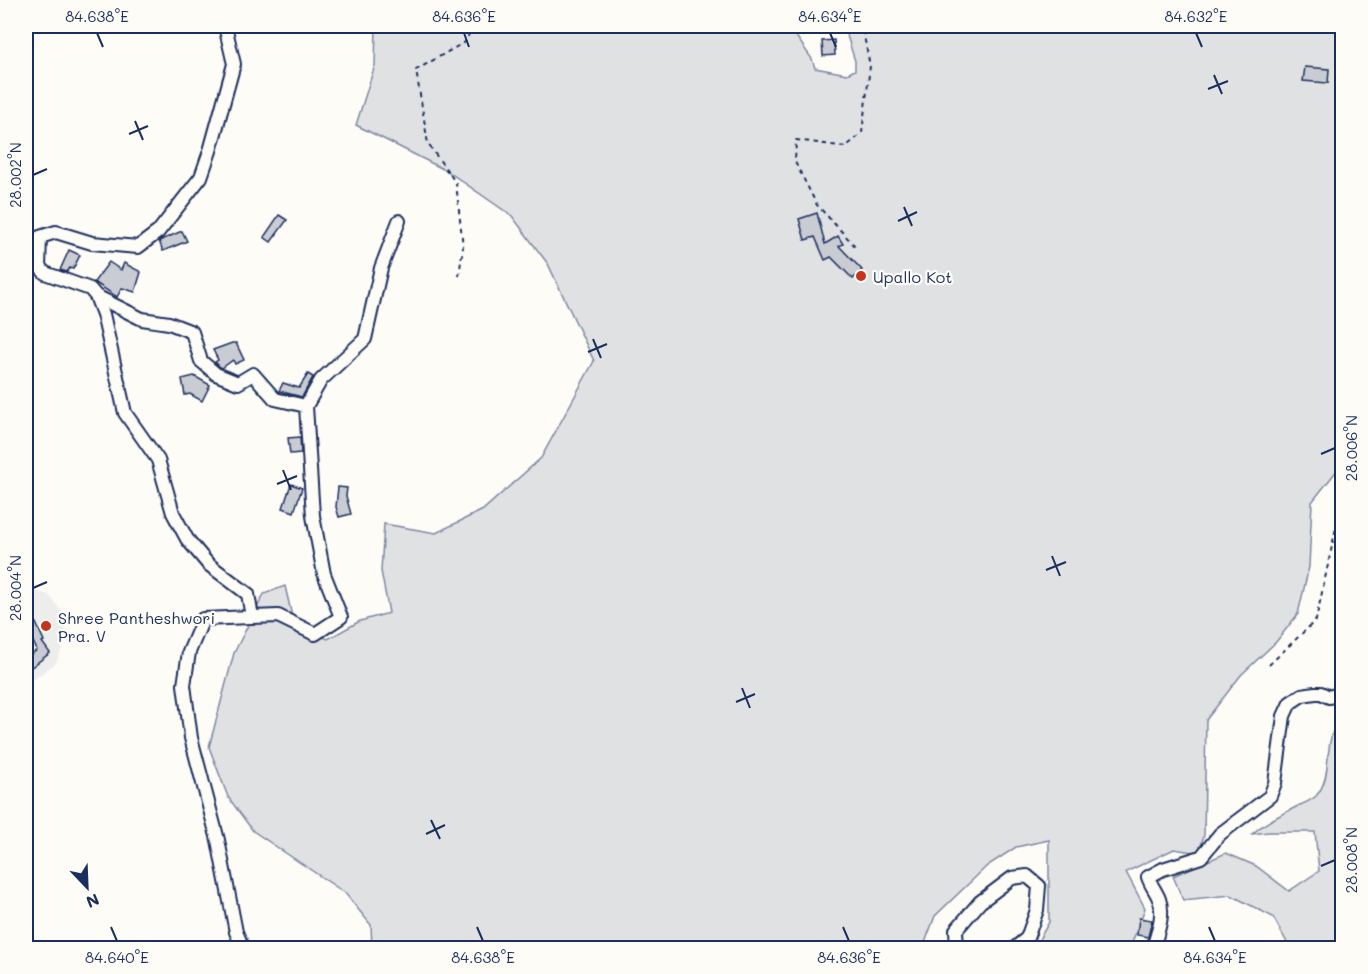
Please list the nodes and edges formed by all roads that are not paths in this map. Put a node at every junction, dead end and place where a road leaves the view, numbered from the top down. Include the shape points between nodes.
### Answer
1 (225, 26) edge
2 (399, 221) dead end
3 (26, 252) edge
4 (39, 267) junction
5 (96, 296) junction
6 (306, 406) junction
7 (252, 617) junction
8 (1342, 693) edge
9 (243, 948) edge
10 (957, 948) edge
11 (1015, 948) edge
12 (1153, 948) edge

1 - 4 street via 234,64 201,177 158,232 138,247 92,243 56,232 40,237
2 - 6 street via 381,268 365,339 321,380
3 - 4 street
4 - 5 street via 45,273 90,289
5 - 6 street via 142,319 170,323 192,332 201,361 216,374 238,383 253,374 275,399
5 - 7 street via 125,412 158,460 173,513 187,539 208,564 248,594
6 - 7 street via 313,516 324,574 341,617 315,634 278,616
7 - 9 street via 203,620 189,652 184,685 191,738
8 - 12 street via 1329,698 1321,693 1302,695 1290,703 1284,716 1270,796 1220,834 1201,857 1148,878 1162,910
10 - 11 street via 956,930 980,902 1012,878 1027,876 1039,886 1037,910 1027,938

